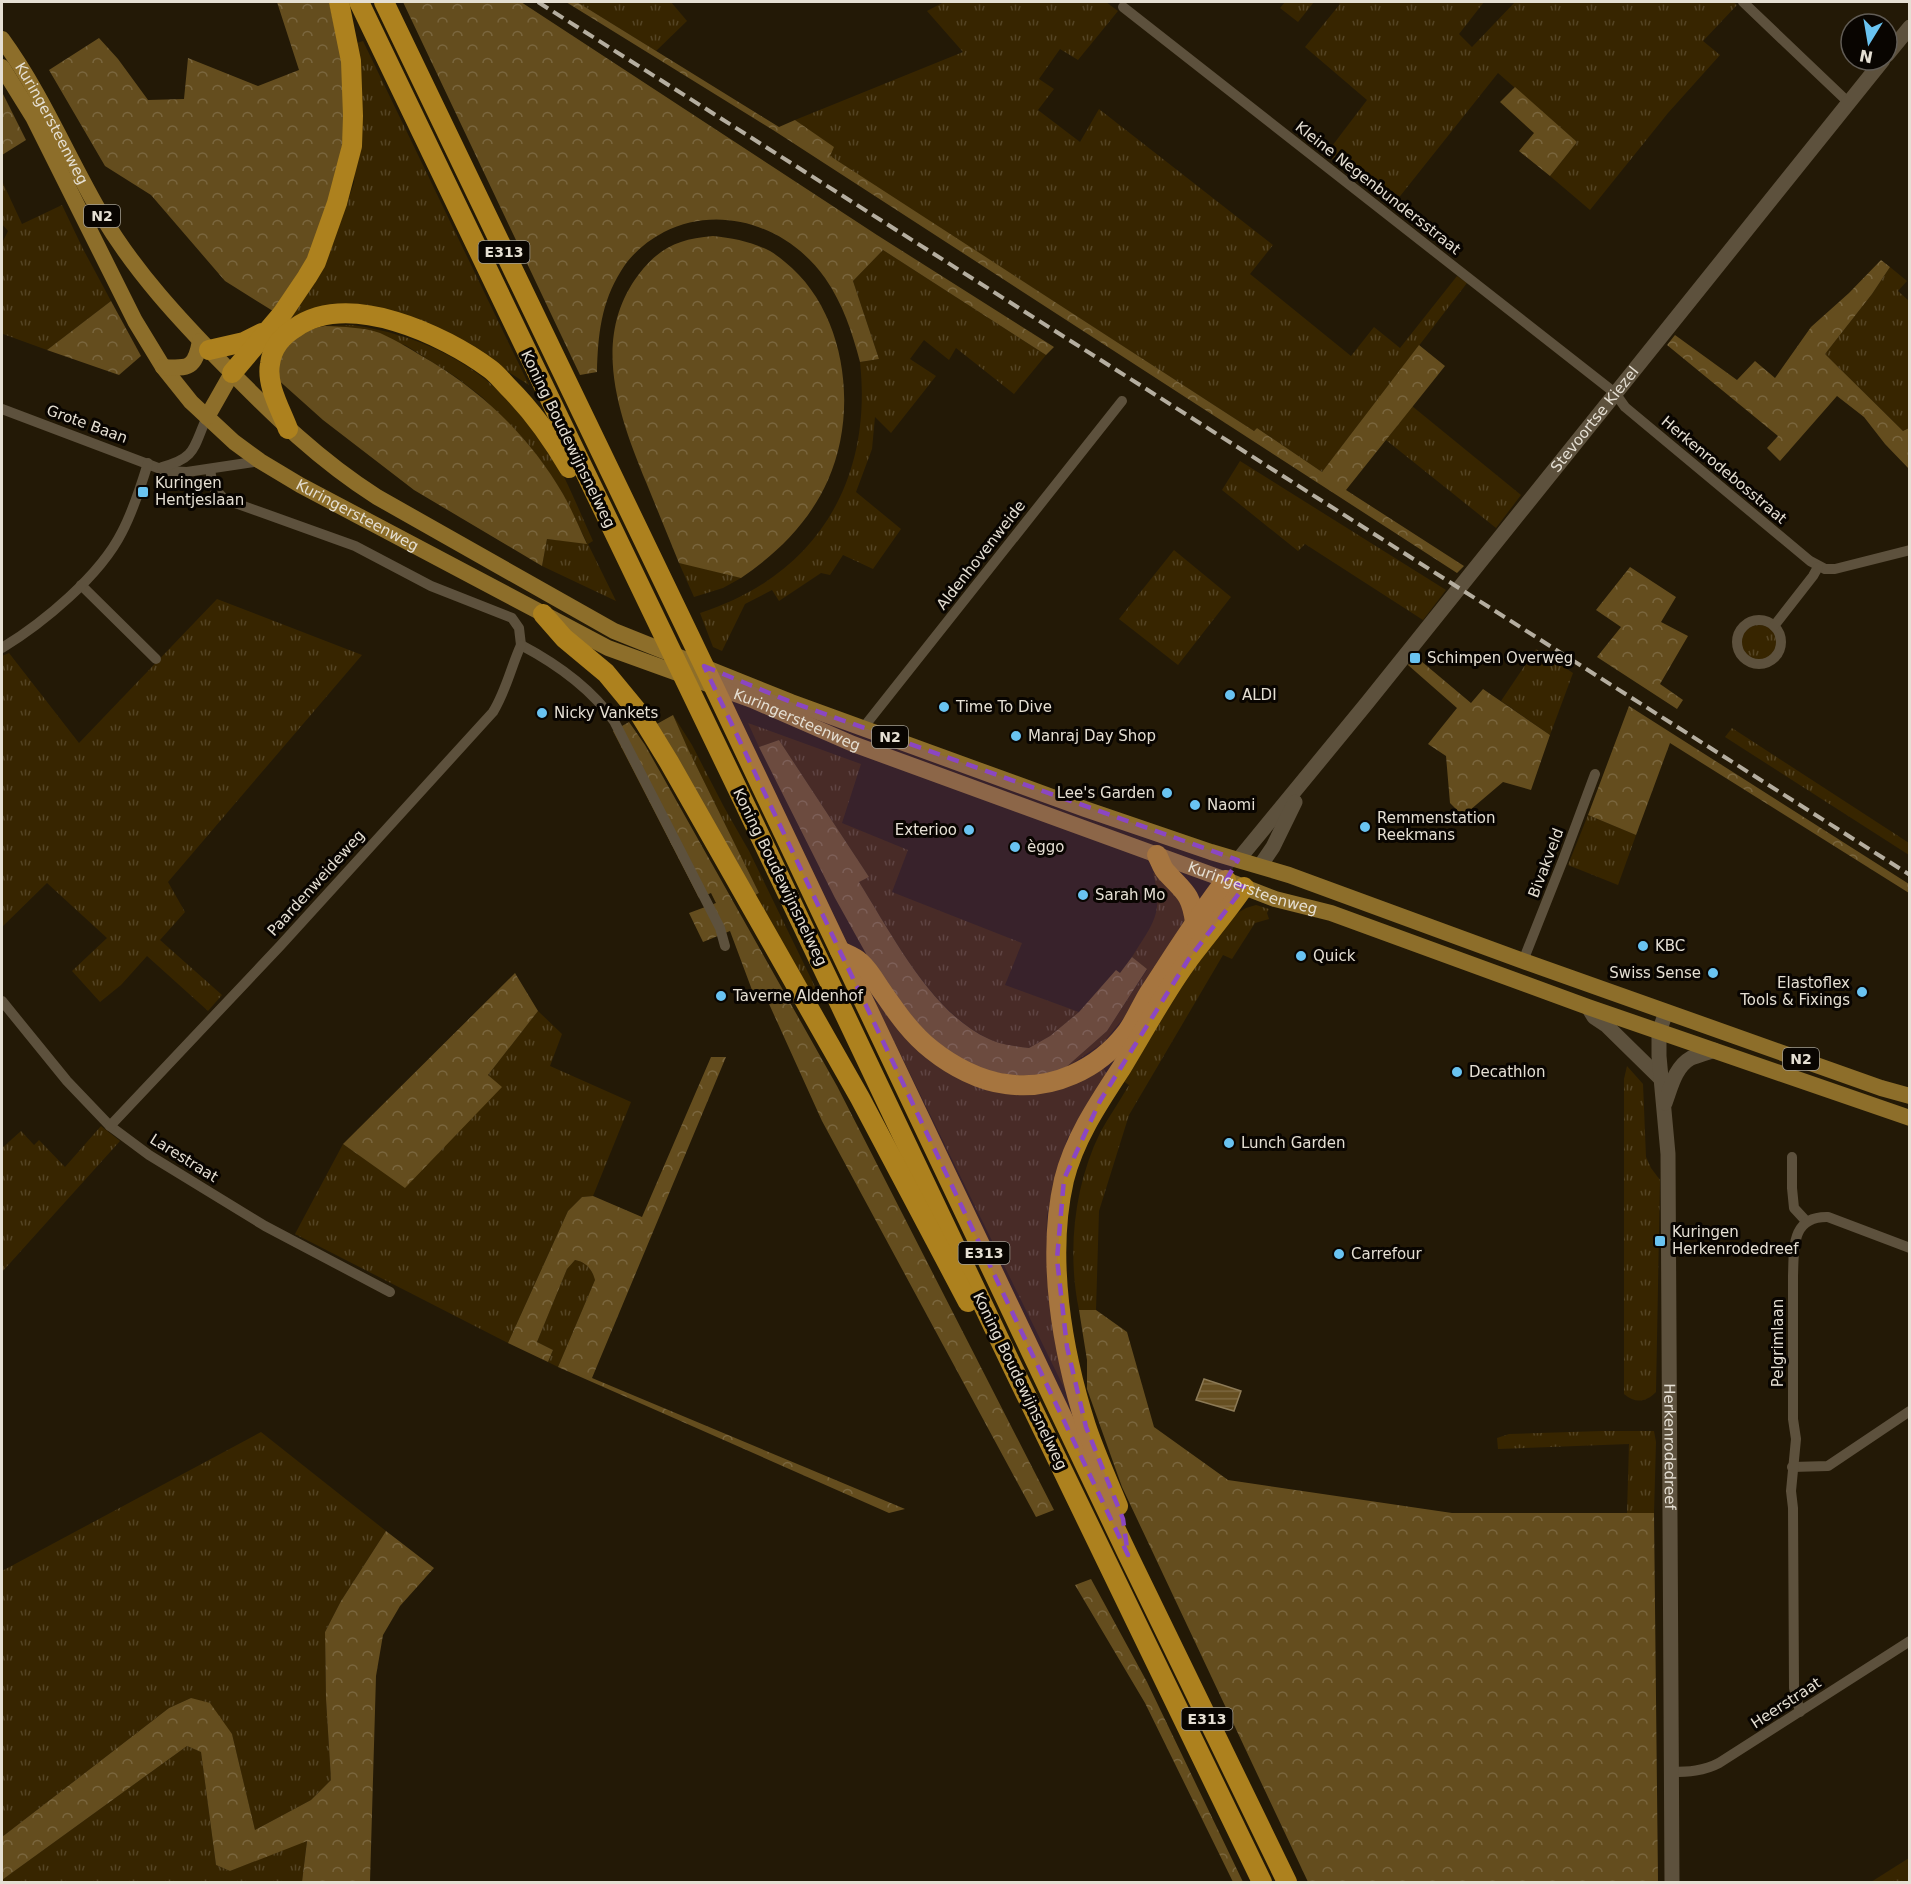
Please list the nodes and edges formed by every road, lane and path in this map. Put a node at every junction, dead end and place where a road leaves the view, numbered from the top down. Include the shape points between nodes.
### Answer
1 (339, 2) edge
2 (358, 2) edge
3 (384, 2) edge
4 (1743, 2) edge
5 (1123, 7) dead end
6 (1910, 27) edge
7 (2, 39) edge
8 (1899, 40) edge
9 (2, 67) edge
10 (1873, 72) edge
11 (1848, 102) junction
12 (267, 331) junction
13 (205, 346) junction
14 (163, 367) junction
15 (232, 373) junction
16 (1615, 393) junction
17 (1122, 401) dead end
18 (2, 409) edge
19 (207, 417) junction
20 (288, 429) junction
21 (260, 461) junction
22 (148, 463) junction
23 (161, 468) junction
24 (210, 469) junction
25 (590, 485) junction
26 (1910, 550) edge
27 (1818, 567) junction
28 (81, 585) junction
29 (543, 614) junction
30 (1774, 626) junction
31 (521, 645) junction
32 (2, 648) edge
33 (156, 659) dead end
34 (863, 728) junction
35 (1595, 774) dead end
36 (1306, 778) junction
37 (1157, 855) junction
38 (1238, 860) junction
39 (1260, 866) junction
40 (1226, 880) junction
41 (1244, 887) junction
42 (1194, 922) junction
43 (725, 946) dead end
44 (840, 951) junction
45 (1523, 961) junction
46 (2, 1001) edge
47 (1588, 1007) junction
48 (1666, 1012) junction
49 (1659, 1032) junction
50 (1714, 1050) junction
51 (1661, 1079) junction
52 (1910, 1096) edge
53 (1664, 1105) junction
54 (1910, 1118) edge
55 (110, 1126) junction
56 (1792, 1157) dead end
57 (1806, 1221) junction
58 (1910, 1248) edge
59 (390, 1292) dead end
60 (1005, 1349) junction
61 (1910, 1411) edge
62 (1792, 1467) junction
63 (1128, 1556) junction
64 (1910, 1641) edge
65 (1800, 1712) junction
66 (1671, 1772) junction
67 (1262, 1882) edge
68 (1287, 1882) edge
69 (1672, 1882) edge

1 - 12 highway via 351,61 352,146 316,262
2 - 25 highway, Koning Boudewijnsnelweg / E313
3 - 44 highway, Koning Boudewijnsnelweg / E313
4 - 11 street
5 - 16 street, Kleine Negenbundersstraat
6 - 8 main road
7 - 13 main road, Kuringersteenweg / N2 via 27,76 129,259
9 - 14 main road, Kuringersteenweg / N2 via 33,117 135,321
10 - 11 main road, Stevoortse Kiezel
11 - 16 main road, Stevoortse Kiezel
12 - 13 highway via 244,342
12 - 15 highway
13 - 14 main road via 190,366
13 - 15 main road, Kuringersteenweg / N2
14 - 19 main road, Kuringersteenweg / N2
15 - 19 main road
15 - 20 main road, Kuringersteenweg / N2
16 - 27 street, Herkenrodebosstraat via 1625,407
16 - 36 main road, Stevoortse Kiezel
17 - 34 street, Aldenhovenweide
18 - 22 street, Grote Baan
19 - 21 main road, Kuringersteenweg / N2
19 - 23 street via 190,454 183,461
20 - 25 highway via 271,384 270,365 275,347 304,321 324,315 369,316 427,333 491,370 530,408 570,470
20 - 34 main road, Kuringersteenweg / N2 via 377,497 614,631
21 - 24 street, Grote Baan
21 - 29 main road, Kuringersteenweg / N2
22 - 23 street, Grote Baan
22 - 28 street via 122,532 102,564
23 - 24 street, Grote Baan via 179,472
24 - 31 street, Kuringersteenweg via 213,487 224,499 355,546 431,585 512,618 519,628
25 - 60 highway, Koning Boudewijnsnelweg / E313
26 - 27 street via 1835,569
27 - 30 street
28 - 32 street via 38,624
28 - 33 street
29 - 37 main road, Kuringersteenweg / N2 via 608,648 752,700 853,744
29 - 60 highway via 564,638 606,673 645,723 860,1098 987,1336
30 - 30 street via 1753,621 1741,629 1737,642 1741,656 1754,664 1768,663 1774,658 1779,653 1781,638
31 - 43 street via 552,661 593,695 614,721 720,928
31 - 55 street, Paardenweideweg via 493,712
34 - 38 main road, Kuringersteenweg / N2
35 - 45 street, Bivakveld
36 - 38 main road, Stevoortse Kiezel
36 - 39 main road, Stevoortse Kiezel
37 - 40 main road, Kuringersteenweg / N2
37 - 42 highway via 1165,871 1186,892 1193,905
38 - 39 main road, Kuringersteenweg / N2
38 - 40 main road, Stevoortse Kiezel
39 - 41 main road, Stevoortse Kiezel
39 - 45 main road, Kuringersteenweg / N2
40 - 41 main road, Kuringersteenweg / N2
40 - 42 highway
41 - 47 main road, Kuringersteenweg / N2 via 1331,913
41 - 63 highway via 1188,960 1100,1101 1064,1179 1057,1259 1066,1347 1086,1427 1122,1519
42 - 44 highway via 1127,1032 1081,1071 1040,1084 1006,1084 948,1063 908,1028 860,961
44 - 63 highway, Koning Boudewijnsnelweg / E313
45 - 48 main road, Kuringersteenweg / N2
46 - 55 street, Larestraat
47 - 49 main road, Kuringersteenweg / N2
47 - 51 main road
48 - 49 main road, Herkenrodedreef
48 - 52 main road, Kuringersteenweg / N2
49 - 50 main road, Kuringersteenweg / N2
49 - 51 main road, Herkenrodedreef
50 - 53 main road via 1691,1058 1682,1066
50 - 54 main road, Kuringersteenweg / N2
51 - 53 main road, Herkenrodedreef
53 - 66 main road, Herkenrodedreef via 1668,1165
55 - 59 street, Larestraat via 149,1155 265,1226
56 - 57 street via 1794,1208
57 - 58 street via 1828,1217
57 - 62 street, Pelgrimlaan via 1797,1233 1793,1252 1796,1439
60 - 67 highway, Koning Boudewijnsnelweg / E313
61 - 62 street via 1828,1466
62 - 65 street, Pelgrimlaan via 1794,1688
63 - 68 highway, Koning Boudewijnsnelweg / E313
64 - 65 street, Heerstraat
65 - 66 street, Heerstraat via 1712,1767
66 - 69 main road, Herkenrodedreef

